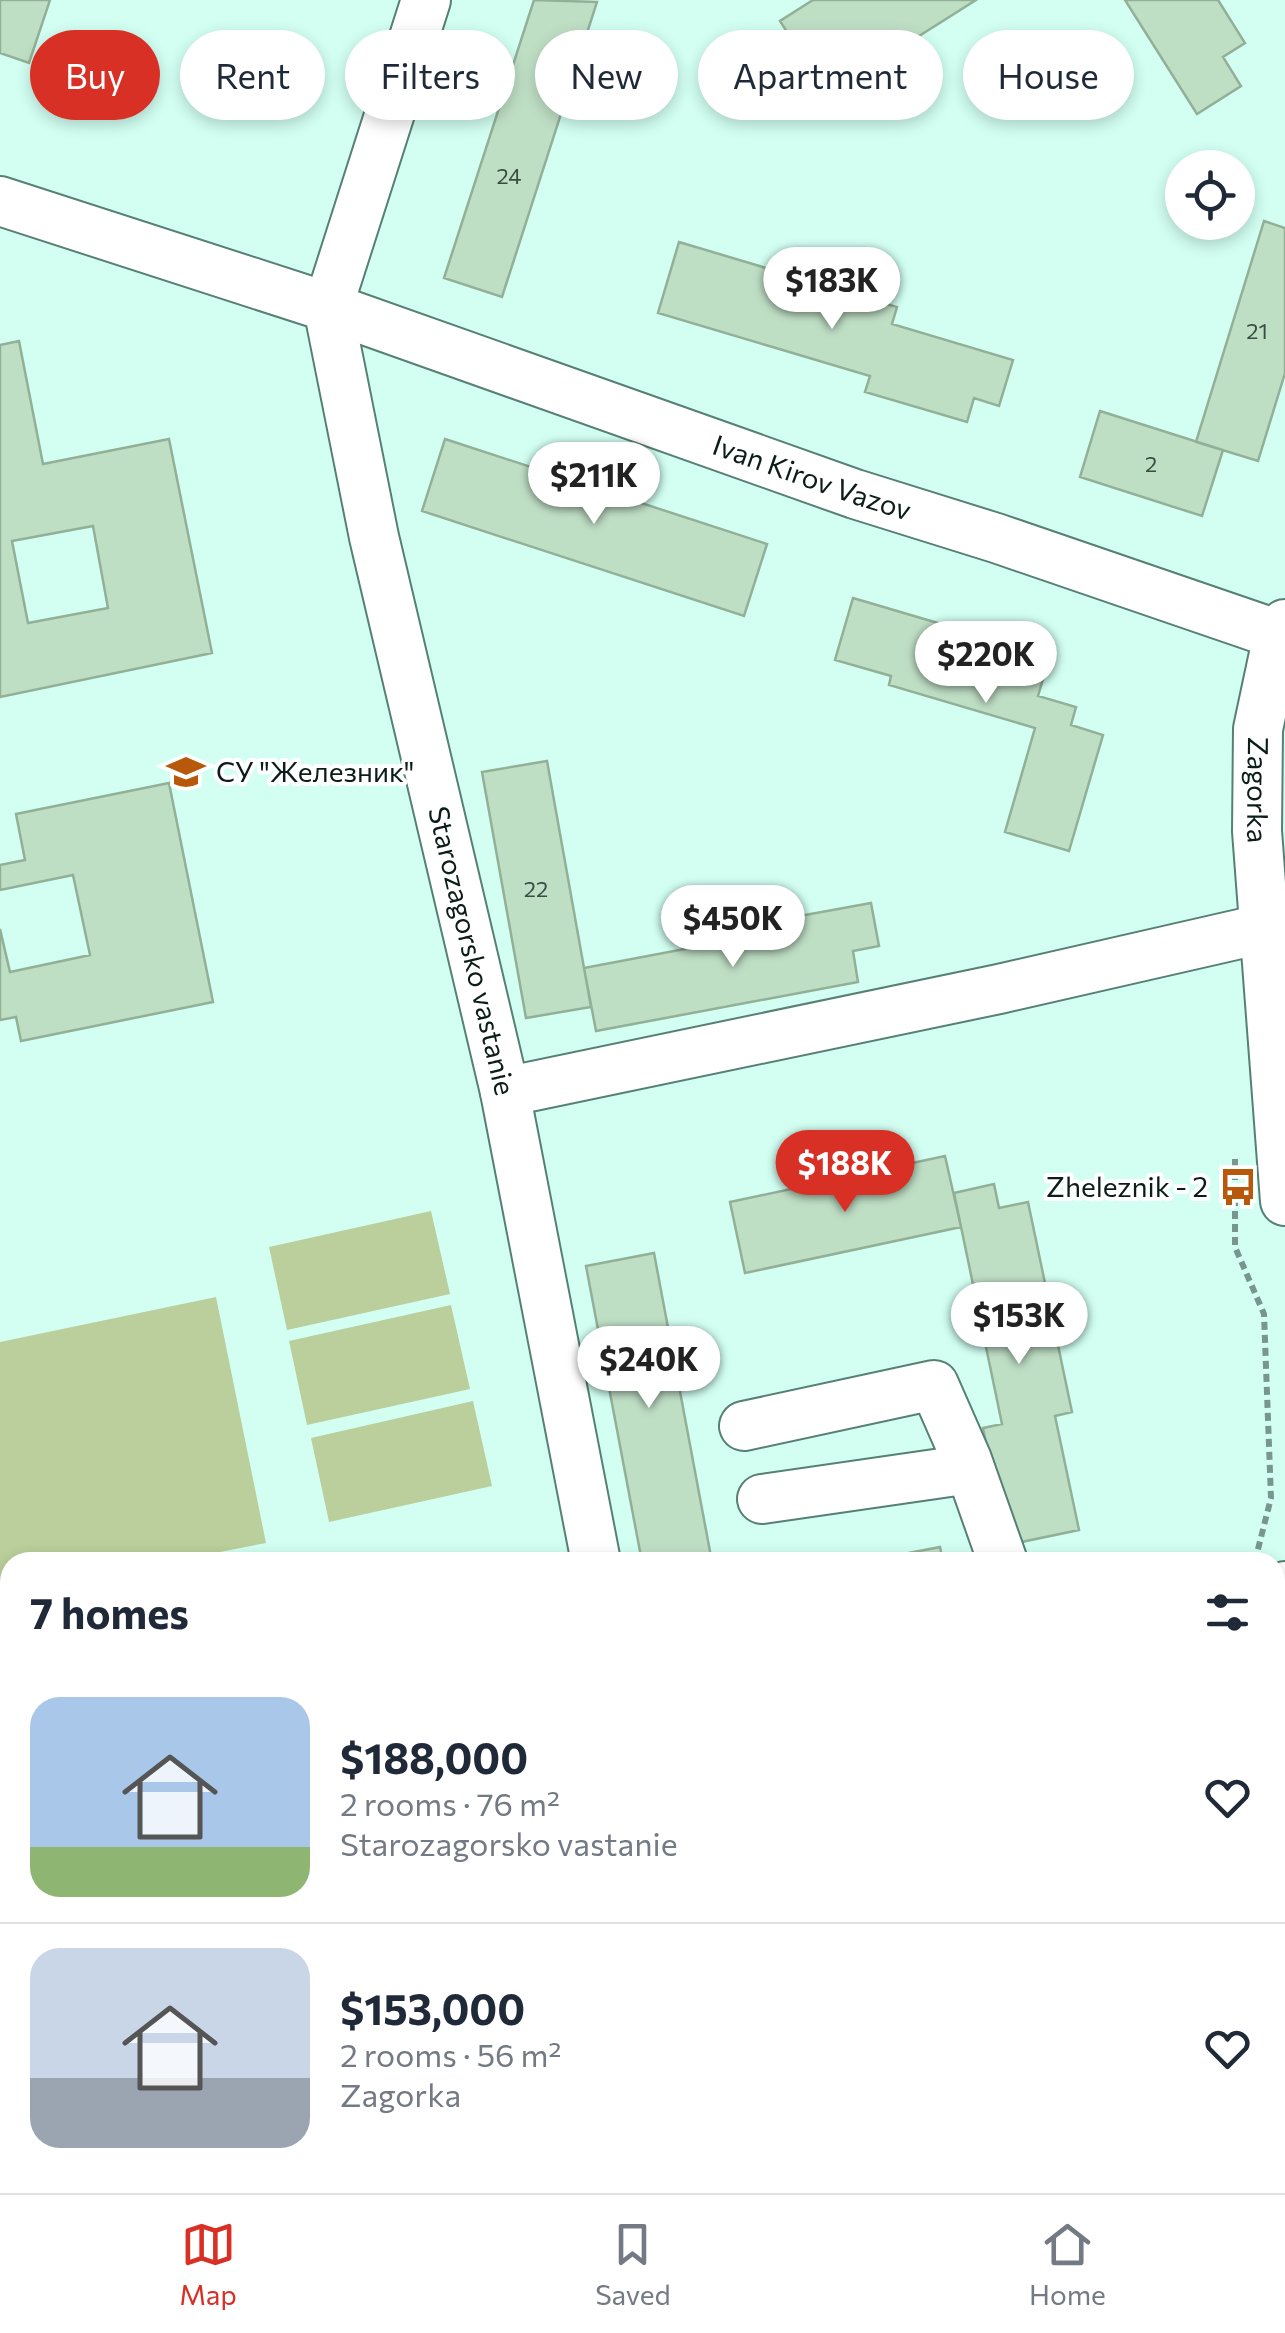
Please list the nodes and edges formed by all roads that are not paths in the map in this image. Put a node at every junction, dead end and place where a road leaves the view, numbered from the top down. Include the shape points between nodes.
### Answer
1 (426, 0) edge
2 (0, 201) edge
3 (328, 306) junction
4 (1283, 632) edge
5 (1271, 837) edge
6 (1266, 928) junction
7 (505, 1092) junction
8 (1285, 1200) edge
9 (744, 1426) dead end
10 (970, 1469) junction
11 (762, 1500) dead end
12 (594, 1552) edge
13 (999, 1552) edge

1 - 3 street, Starozagorsko vastanie
2 - 3 street, Ivan Kirov Vazov
3 - 4 street, Ivan Kirov Vazov via 855,494
3 - 7 street, Starozagorsko vastanie via 374,537
4 - 5 street, Zagorka via 1258,729
5 - 6 street, Zagorka
6 - 7 street
6 - 8 street, Zagorka
7 - 12 street, Starozagorsko vastanie
9 - 10 street via 934,1385
10 - 11 street
10 - 13 street

